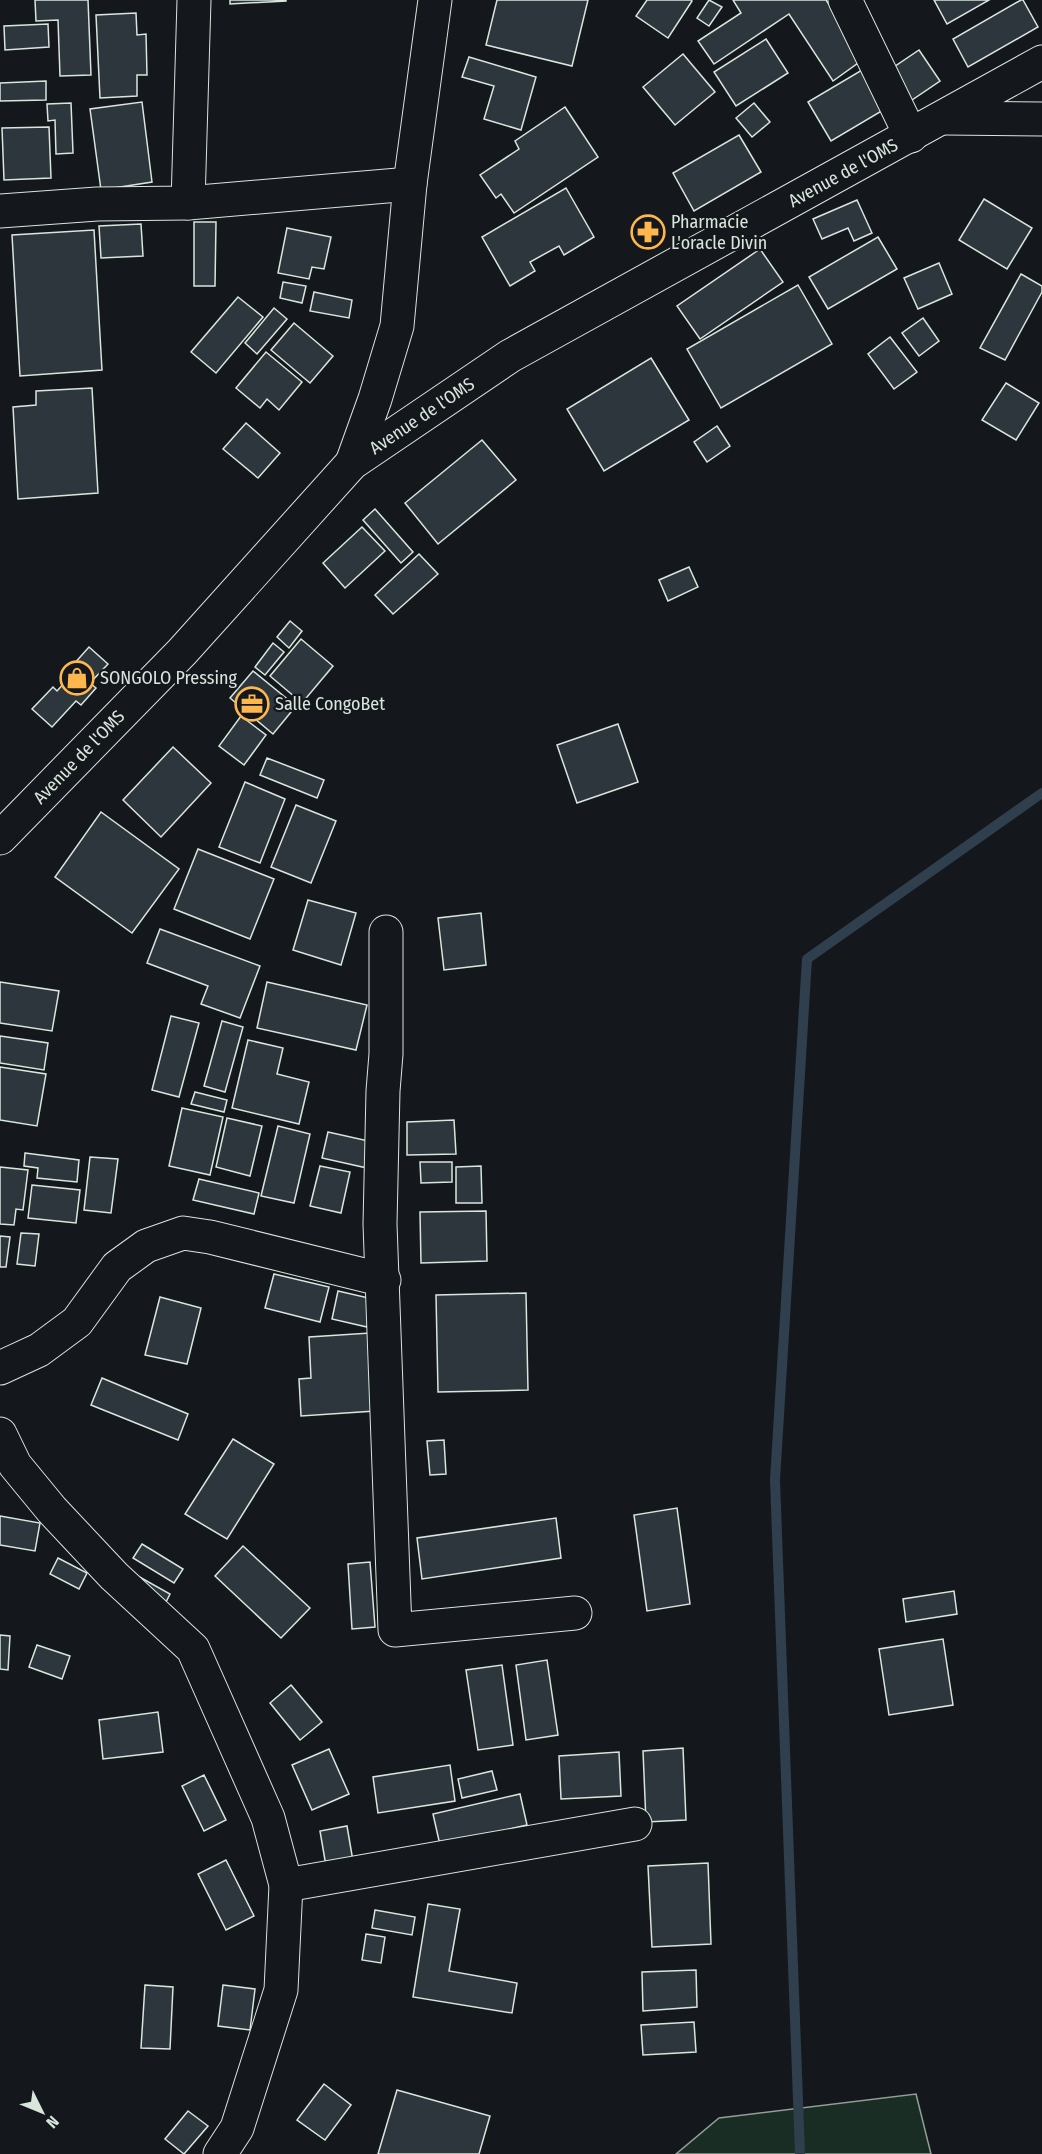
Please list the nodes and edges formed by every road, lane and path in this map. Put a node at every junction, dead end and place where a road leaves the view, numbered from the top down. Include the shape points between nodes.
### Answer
1 (194, 0) edge
2 (435, 0) edge
3 (845, 0) edge
4 (1042, 62) edge
5 (942, 118) junction
6 (1042, 119) edge
7 (911, 136) junction
8 (410, 184) junction
9 (188, 203) junction
10 (0, 211) edge
11 (352, 463) junction
12 (0, 838) edge
13 (386, 932) dead end
14 (384, 1280) junction
15 (0, 1368) edge
16 (0, 1434) edge
17 (575, 1613) dead end
18 (635, 1824) dead end
19 (286, 1885) junction
20 (220, 2154) edge

1 - 9 street
2 - 8 street
3 - 7 street
4 - 5 street, Avenue de l'OMS
5 - 6 street
5 - 7 street, Avenue de l'OMS
7 - 11 street, Avenue de l'OMS via 510,356
8 - 9 street
8 - 11 street via 397,326
9 - 10 street
11 - 12 street, Avenue de l'OMS via 182,652
13 - 14 street via 380,1224
14 - 15 street via 183,1233 146,1246 117,1267 78,1322 39,1350
14 - 17 street via 395,1630
16 - 19 street via 15,1466 52,1510 114,1576 193,1650 268,1818
18 - 19 street
19 - 20 street via 281,1990 237,2128

